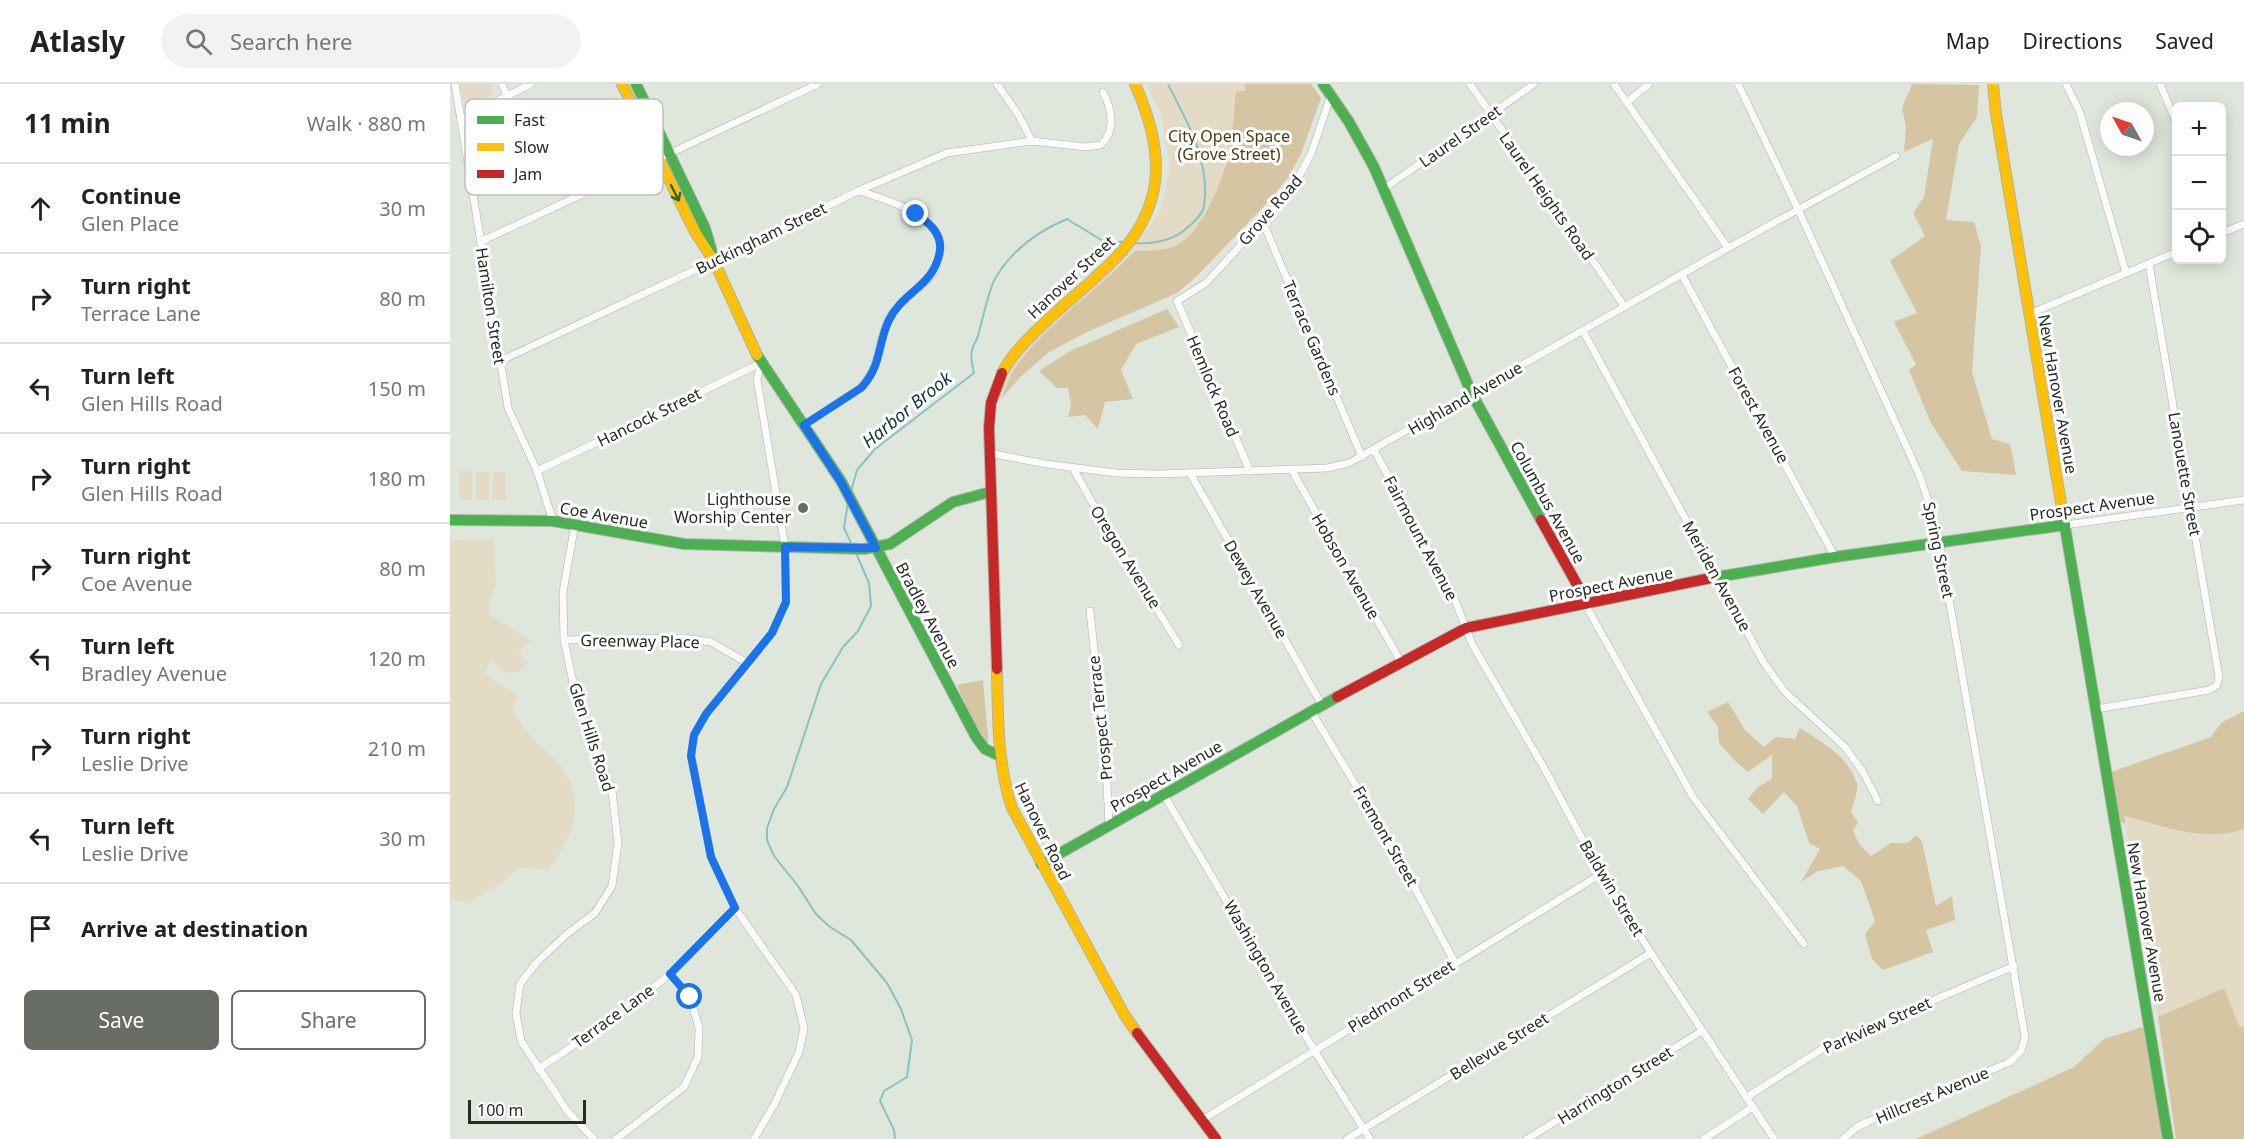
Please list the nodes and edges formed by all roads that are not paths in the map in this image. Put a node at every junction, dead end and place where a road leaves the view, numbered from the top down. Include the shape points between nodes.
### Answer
1 (455, 84) edge
2 (502, 84) edge
3 (531, 84) edge
4 (622, 84) edge
5 (636, 84) edge
6 (818, 84) edge
7 (997, 84) edge
8 (1135, 84) edge
9 (1323, 84) edge
10 (1470, 84) edge
11 (1534, 84) edge
12 (1614, 84) edge
13 (1649, 84) edge
14 (1738, 84) edge
15 (1993, 84) edge
16 (2066, 84) edge
17 (2160, 84) edge
18 (1103, 92) dead end
19 (1331, 95) junction
20 (507, 96) junction
21 (501, 99) edge
22 (629, 99) edge
23 (643, 99) edge
24 (1627, 102) junction
25 (2172, 112) edge
26 (1491, 114) junction
27 (465, 117) edge
28 (461, 119) junction
29 (663, 140) edge
30 (1032, 141) junction
31 (465, 145) edge
32 (669, 152) junction
33 (663, 155) edge
34 (1896, 156) dead end
35 (663, 170) edge
36 (1385, 188) junction
37 (858, 191) junction
38 (473, 195) edge
39 (579, 195) edge
40 (1798, 209) junction
41 (1262, 220) junction
42 (2244, 224) edge
43 (2226, 230) edge
44 (480, 242) junction
45 (1728, 248) junction
46 (2172, 254) edge
47 (714, 261) junction
48 (2149, 264) junction
49 (2127, 273) junction
50 (1682, 275) junction
51 (1177, 301) joint
52 (1625, 307) junction
53 (2029, 314) junction
54 (1582, 330) junction
55 (500, 361) junction
56 (761, 363) junction
57 (1472, 394) junction
58 (804, 425) junction
59 (1374, 450) junction
60 (989, 453) junction
61 (1362, 457) junction
62 (1073, 468) junction
63 (1291, 469) junction
64 (537, 471) junction
65 (1250, 471) junction
66 (1190, 473) junction
67 (990, 492) junction
68 (2244, 500) edge
69 (2190, 508) junction
70 (450, 520) edge
71 (553, 521) junction
72 (575, 524) junction
73 (2065, 525) junction
74 (1939, 541) junction
75 (785, 547) junction
76 (876, 548) junction
77 (1835, 556) junction
78 (1718, 578) junction
79 (1585, 604) junction
80 (1090, 611) dead end
81 (1466, 628) junction
82 (564, 640) junction
83 (1179, 645) dead end
84 (1401, 662) junction
85 (747, 663) junction
86 (1322, 705) junction
87 (2096, 709) junction
88 (1311, 711) junction
89 (999, 756) junction
90 (1164, 795) junction
91 (1878, 801) dead end
92 (1109, 826) junction
93 (1041, 864) junction
94 (1601, 874) junction
95 (735, 908) junction
96 (1804, 944) dead end
97 (1651, 953) junction
98 (1455, 963) junction
99 (2014, 966) junction
100 (670, 974) junction
101 (1702, 1031) junction
102 (1314, 1050) junction
103 (2021, 1051) joint
104 (538, 1069) junction
105 (1747, 1097) junction
106 (1753, 1107) junction
107 (1202, 1120) junction
108 (1364, 1129) junction
109 (594, 1139) edge
110 (616, 1139) edge
111 (754, 1139) edge
112 (1216, 1139) edge
113 (1347, 1139) edge
114 (1370, 1139) edge
115 (1527, 1139) edge
116 (1704, 1139) edge
117 (1774, 1139) edge
118 (1843, 1139) edge
119 (2168, 1139) edge

1 - 28 street, Hamilton Street
2 - 20 street
3 - 20 street
4 - 22 street, Bradley Avenue
5 - 23 street, Bradley Avenue
6 - 32 street
7 - 30 street
8 - 60 street, Hanover Street via 1154,129 1158,161 1154,192 1142,224 1123,250 1012,356 992,403
9 - 19 street, Columbus Avenue
10 - 26 street, Laurel Heights Road
11 - 26 street, Laurel Street
12 - 24 street
13 - 24 street
14 - 40 street, Spring Street
15 - 53 street, New Hanover Avenue
16 - 49 street via 2080,113
17 - 25 street
18 - 30 street, Buckingham Street via 1110,106 1111,123 1101,145
19 - 36 street, Columbus Avenue
19 - 41 street, Grove Road via 1303,172
20 - 21 street
24 - 45 street
26 - 36 street, Laurel Street
26 - 52 street, Laurel Heights Road
27 - 28 street
28 - 31 street, Hamilton Street
29 - 32 street, Bradley Avenue
30 - 37 street, Buckingham Street via 947,153
32 - 33 street
32 - 47 street, Bradley Avenue via 705,228
34 - 40 street, Highland Avenue
35 -> 47 street, Bradley Avenue
36 - 57 street, Columbus Avenue
37 - 47 street, Buckingham Street
37 - 58 street via 899,205 926,221 937,236 939,258 931,276 894,311 867,381
38 - 44 street, Hamilton Street
39 - 44 street
40 - 45 street, Highland Avenue
40 - 74 street, Spring Street via 1919,474
41 - 51 street, Grove Road via 1206,283
41 - 61 street, Terrace Gardens
42 - 43 street
44 - 55 street, Hamilton Street
45 - 50 street, Highland Avenue
46 - 48 street
47 - 55 street, Buckingham Street
47 - 56 street, Bradley Avenue
48 - 49 street
48 - 69 street, Lanouette Street
49 - 53 street
50 - 52 street, Highland Avenue
50 - 77 street, Forest Avenue
51 - 65 street, Hemlock Road
52 - 54 street, Highland Avenue
53 - 73 street, New Hanover Avenue
54 - 57 street, Highland Avenue
54 - 78 street, Meriden Avenue
55 - 64 street, Hamilton Street via 508,408
56 - 58 street, Bradley Avenue
56 - 64 street, Hancock Street
56 - 75 street via 757,379
57 - 59 street, Highland Avenue
57 - 79 street, Columbus Avenue
58 - 76 street, Bradley Avenue via 830,462
59 - 61 street, Highland Avenue
59 - 81 street, Fairmount Avenue via 1453,596
60 - 62 street, Highland Avenue
60 - 67 street, Hanover Road
61 - 63 street, Highland Avenue via 1338,466
62 - 66 street, Highland Avenue via 1116,473
62 - 83 street, Oregon Avenue
63 - 65 street, Highland Avenue
63 - 84 street, Hobson Avenue
64 - 71 street, Hamilton Street
65 - 66 street, Highland Avenue
66 - 86 street, Dewey Avenue
67 - 76 street, Coe Avenue via 953,502 894,541
67 - 89 street, Hanover Road
68 - 69 street, Prospect Avenue
69 - 73 street, Prospect Avenue
69 - 87 street, Lanouette Street via 2219,676 2217,685 2209,690
70 - 71 street, Coe Avenue
71 - 72 street, Coe Avenue
72 - 75 street, Coe Avenue via 684,544
72 - 82 street, Glen Hills Road via 563,592
73 - 74 street, Prospect Avenue
73 - 87 street, New Hanover Avenue
74 - 77 street, Prospect Avenue
74 - 99 street, Spring Street
75 - 76 street, Coe Avenue
75 - 85 street via 786,602 772,633
76 - 89 street, Bradley Avenue via 976,737 985,749
77 - 78 street, Prospect Avenue
78 - 79 street, Prospect Avenue
78 - 91 street, Meriden Avenue via 1773,677 1845,747
79 - 81 street, Prospect Avenue
79 - 96 street, Columbus Avenue via 1693,797
80 - 92 street, Prospect Terrace
81 - 84 street, Prospect Avenue
81 - 94 street, Baldwin Street
82 - 85 street, Greenway Place via 684,638 711,642
82 - 104 street, Glen Hills Road via 577,701 612,791 618,843 612,886 595,913 537,962 520,984 516,1013 521,1041
84 - 86 street, Prospect Avenue
85 - 95 street via 706,714 694,735 691,756 711,857
86 - 88 street, Prospect Avenue
87 - 119 street, New Hanover Avenue
88 - 90 street, Prospect Avenue
88 - 98 street, Fremont Street via 1393,847
89 - 93 street, Hanover Road via 1009,802
90 - 92 street, Prospect Avenue
90 - 102 street, Washington Avenue
92 - 93 street, Prospect Avenue
93 - 107 street, Hanover Road via 1124,1014
94 - 97 street, Baldwin Street
94 - 98 street, Piedmont Street
95 - 100 street, Terrace Lane
95 - 111 street via 796,995 804,1028 798,1052 774,1106
97 - 101 street, Baldwin Street
97 - 108 street, Bellevue Street
98 - 102 street, Piedmont Street
99 - 103 street, Spring Street via 2025,1037
99 - 105 street, Parkview Street via 1830,1044
100 - 104 street, Terrace Lane via 615,1018
100 - 110 street via 690,997 699,1029 698,1057 684,1087
101 - 105 street, Baldwin Street
101 - 115 street, Harrington Street
102 - 107 street, Piedmont Street
102 - 108 street, Washington Avenue
103 - 118 street, Hillcrest Avenue via 2010,1062 1867,1122
104 - 109 street, Glen Hills Road via 568,1112
105 - 106 street, Baldwin Street
106 - 116 street
106 - 117 street, Baldwin Street
107 - 112 street, Hanover Road
108 - 113 street, Bellevue Street
108 - 114 street, Washington Avenue

